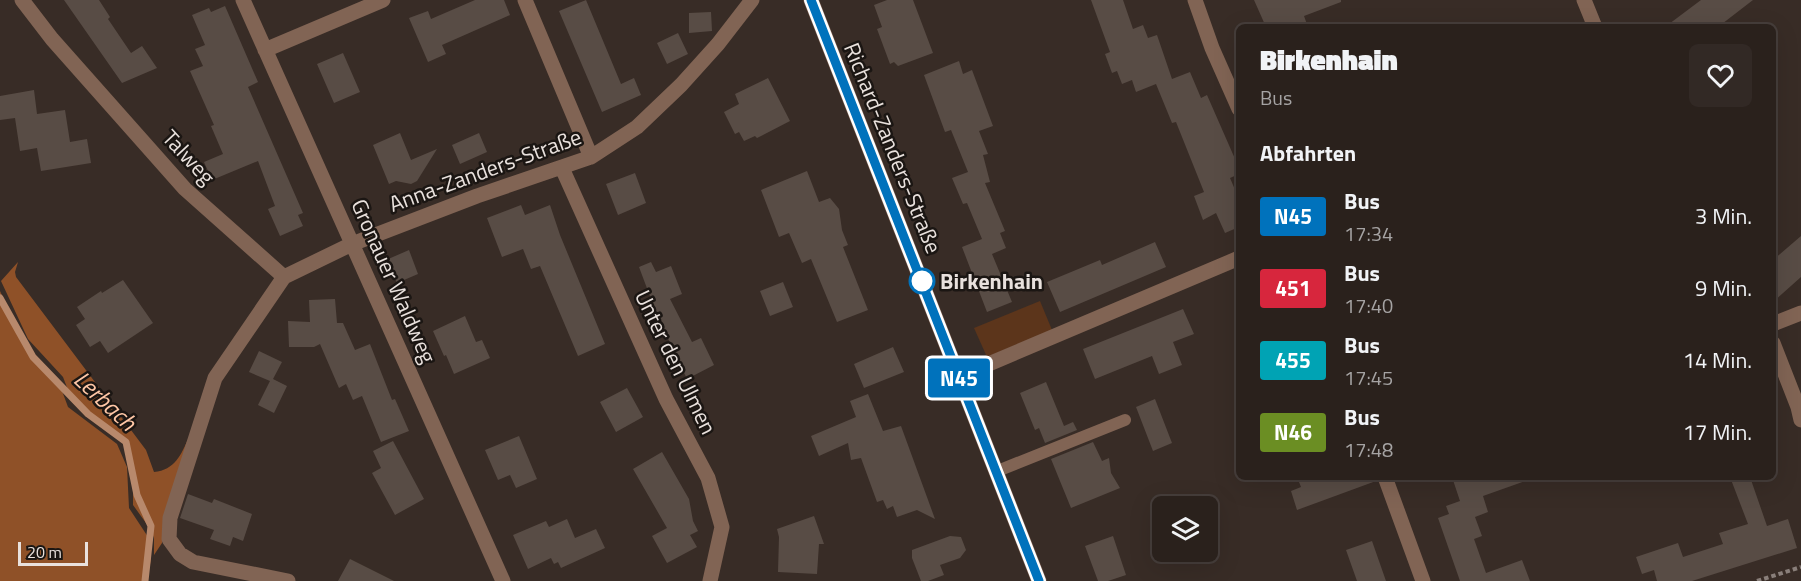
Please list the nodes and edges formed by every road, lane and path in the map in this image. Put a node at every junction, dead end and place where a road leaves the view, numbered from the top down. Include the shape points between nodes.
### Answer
1 (22, 0) edge
2 (243, 0) edge
3 (383, 0) edge
4 (525, 0) edge
5 (752, 0) edge
6 (811, 0) edge
7 (1195, 0) edge
8 (1584, 0) edge
9 (1594, 24) edge
10 (265, 50) junction
11 (1236, 102) edge
12 (591, 157) junction
13 (562, 168) junction
14 (352, 244) junction
15 (1236, 259) edge
16 (284, 277) junction
17 (1801, 313) edge
18 (1776, 323) edge
19 (1776, 351) edge
20 (958, 376) junction
21 (1125, 420) dead end
22 (1801, 420) edge
23 (995, 472) junction
24 (1386, 480) edge
25 (1801, 567) edge
26 (288, 581) edge
27 (503, 581) edge
28 (710, 581) edge
29 (1039, 581) edge
30 (1424, 581) edge
31 (1757, 581) edge

1 - 16 street, Talweg via 185,189
2 - 10 street, Gronauer Waldweg
3 - 10 street
4 - 12 street
5 - 12 street, Anna-Zanders-Straße via 718,44 637,128
6 - 20 street, Richard-Zanders-Straße
7 - 11 street
8 - 9 street
10 - 14 street, Gronauer Waldweg
12 - 13 street, Anna-Zanders-Straße
13 - 14 street, Anna-Zanders-Straße
13 - 28 street, Unter den Ulmen via 666,399 708,478 722,527
14 - 16 street
14 - 27 street, Gronauer Waldweg
15 - 20 street
16 - 26 street via 215,378 170,518 169,539 180,554 193,562
17 - 18 street
19 - 22 street
20 - 23 street, Richard-Zanders-Straße
21 - 23 lane
23 - 29 street, Richard-Zanders-Straße
24 - 30 street
25 - 31 path

